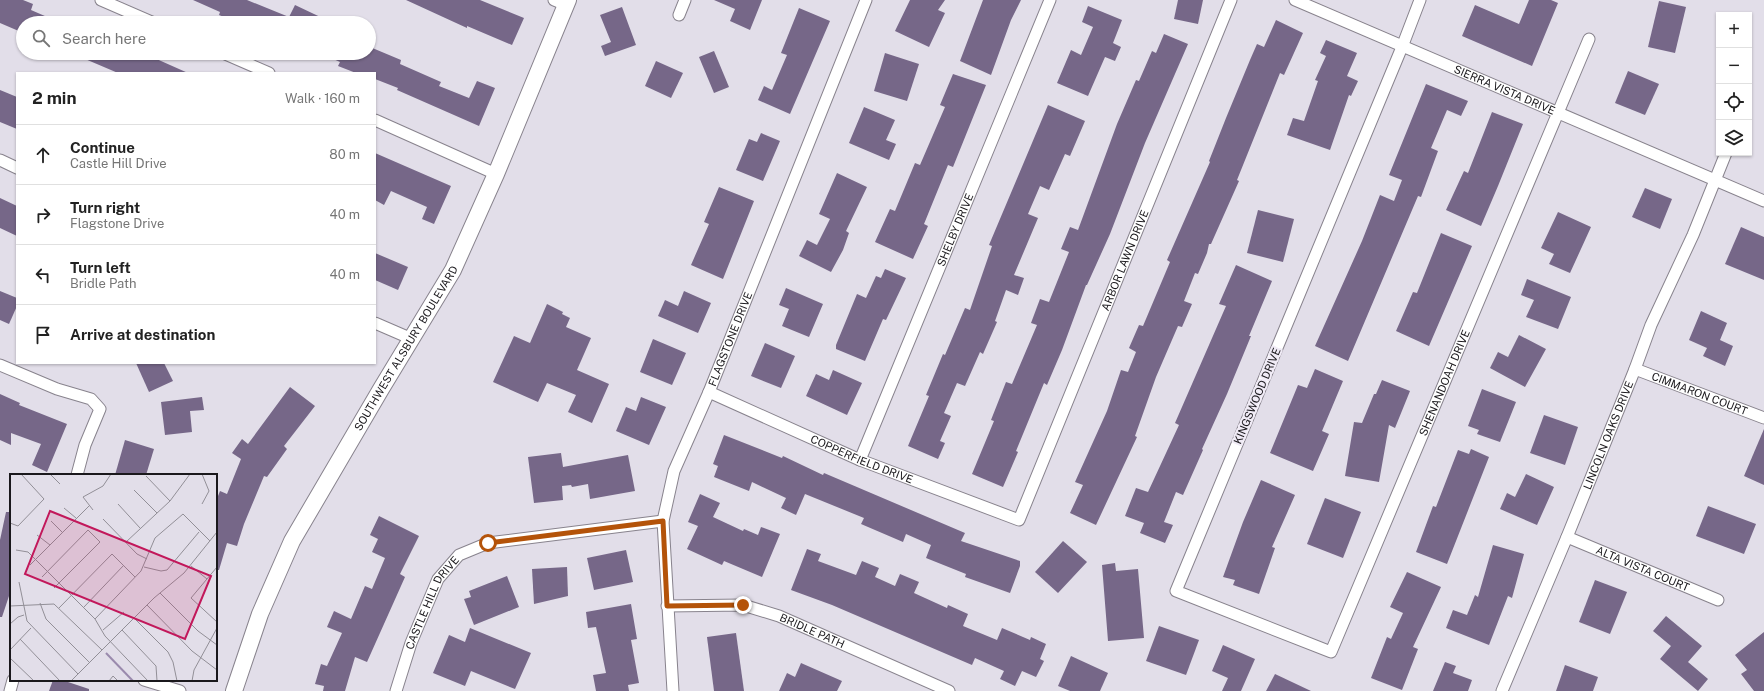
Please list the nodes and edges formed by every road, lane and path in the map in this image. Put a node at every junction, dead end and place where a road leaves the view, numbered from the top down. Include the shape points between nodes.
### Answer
1 (101, 0) edge
2 (685, 0) edge
3 (866, 0) edge
4 (1050, 0) edge
5 (1231, 0) edge
6 (1295, 0) edge
7 (1420, 0) edge
8 (563, 2) edge
9 (138, 16) edge
10 (679, 16) dead end
11 (1589, 39) dead end
12 (1402, 47) junction
13 (239, 60) edge
14 (267, 72) edge
15 (1557, 113) junction
16 (376, 120) edge
17 (1725, 156) edge
18 (0, 160) edge
19 (16, 168) edge
20 (496, 174) junction
21 (1715, 180) junction
22 (1764, 201) edge
23 (376, 323) edge
24 (412, 339) junction
25 (0, 365) edge
26 (1635, 368) junction
27 (709, 392) junction
28 (1764, 418) edge
29 (860, 460) junction
30 (77, 474) edge
31 (1019, 520) joint
32 (663, 521) junction
33 (1567, 537) junction
34 (1718, 600) dead end
35 (667, 606) junction
36 (1331, 652) joint
37 (13, 681) edge
38 (147, 681) edge
39 (930, 687) edge
40 (10, 691) edge
41 (180, 691) edge
42 (234, 691) edge
43 (396, 691) edge
44 (673, 691) edge
45 (949, 691) edge
46 (1502, 691) edge

1 - 9 street
2 - 10 street
3 - 27 street, FLAGSTONE DRIVE
4 - 29 street, SHELBY DRIVE
5 - 31 street, ARBOR LAWN DRIVE
6 - 12 street, SIERRA VISTA DRIVE
7 - 12 street
8 - 20 main road, SOUTHWEST ALSBURY BOULEVARD
11 - 15 street, SHENANDOAH DRIVE
12 - 15 street, SIERRA VISTA DRIVE
12 - 36 street, KINGSWOOD DRIVE via 1176,591
13 - 14 street
15 - 21 street, SIERRA VISTA DRIVE
15 - 36 street, SHENANDOAH DRIVE
16 - 20 street
17 - 21 street, LINCOLN OAKS DRIVE
18 - 19 street
20 - 24 main road, SOUTHWEST ALSBURY BOULEVARD via 452,270
21 - 22 street, SIERRA VISTA DRIVE
21 - 26 street, LINCOLN OAKS DRIVE via 1693,235 1651,325
23 - 24 street
24 - 42 main road, SOUTHWEST ALSBURY BOULEVARD via 292,541 260,614
25 - 30 street via 91,400 100,409 85,445
26 - 28 street, CIMMARON COURT
26 - 33 street, LINCOLN OAKS DRIVE
27 - 29 street, COPPERFIELD DRIVE
27 - 32 street, FLAGSTONE DRIVE via 674,471
29 - 31 street, COPPERFIELD DRIVE
32 - 35 street, FLAGSTONE DRIVE
32 - 43 street, CASTLE HILL DRIVE via 488,543 459,555 438,579 411,644
33 - 34 street, ALTA VISTA COURT
33 - 46 street, LINCOLN OAKS DRIVE
35 - 39 street, BRIDLE PATH via 743,605 779,616
35 - 44 street, FLAGSTONE DRIVE
37 - 40 street
38 - 41 street
39 - 45 street, BRIDLE PATH

